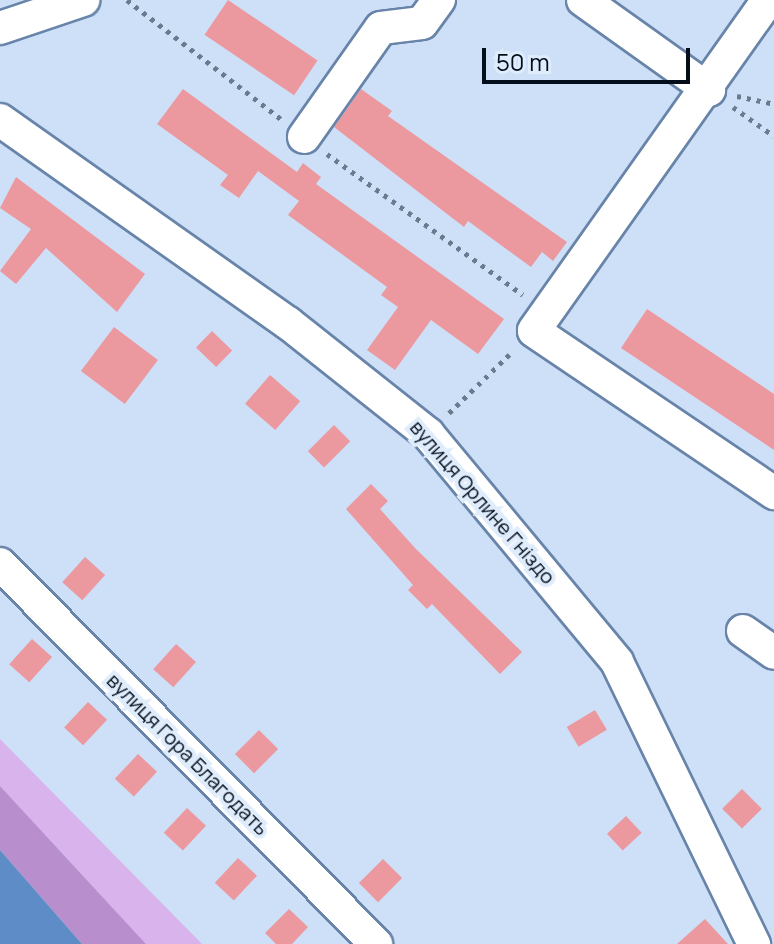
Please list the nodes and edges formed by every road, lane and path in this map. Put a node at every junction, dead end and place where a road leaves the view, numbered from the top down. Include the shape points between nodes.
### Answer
1 (127, 0) edge
2 (439, 0) edge
3 (583, 0) edge
4 (768, 0) edge
5 (76, 1) edge
6 (0, 28) edge
7 (709, 90) junction
8 (774, 104) edge
9 (0, 120) edge
10 (774, 136) edge
11 (304, 137) junction
12 (540, 321) junction
13 (428, 434) junction
14 (774, 493) edge
15 (0, 564) edge
16 (743, 631) dead end
17 (774, 653) edge
18 (376, 944) edge
19 (754, 944) edge

1 - 11 path
2 - 11 street via 422,23 381,28
3 - 7 street
4 - 7 street
5 - 6 street
7 - 8 path
7 - 10 path
7 - 12 street
9 - 13 street, вулиця Орлине Гніздо via 288,323
11 - 12 path
12 - 13 path
12 - 14 street
13 - 19 street, вулиця Орлине Гніздо via 617,662
15 - 18 street, вулиця Гора Благодать
16 - 17 street

